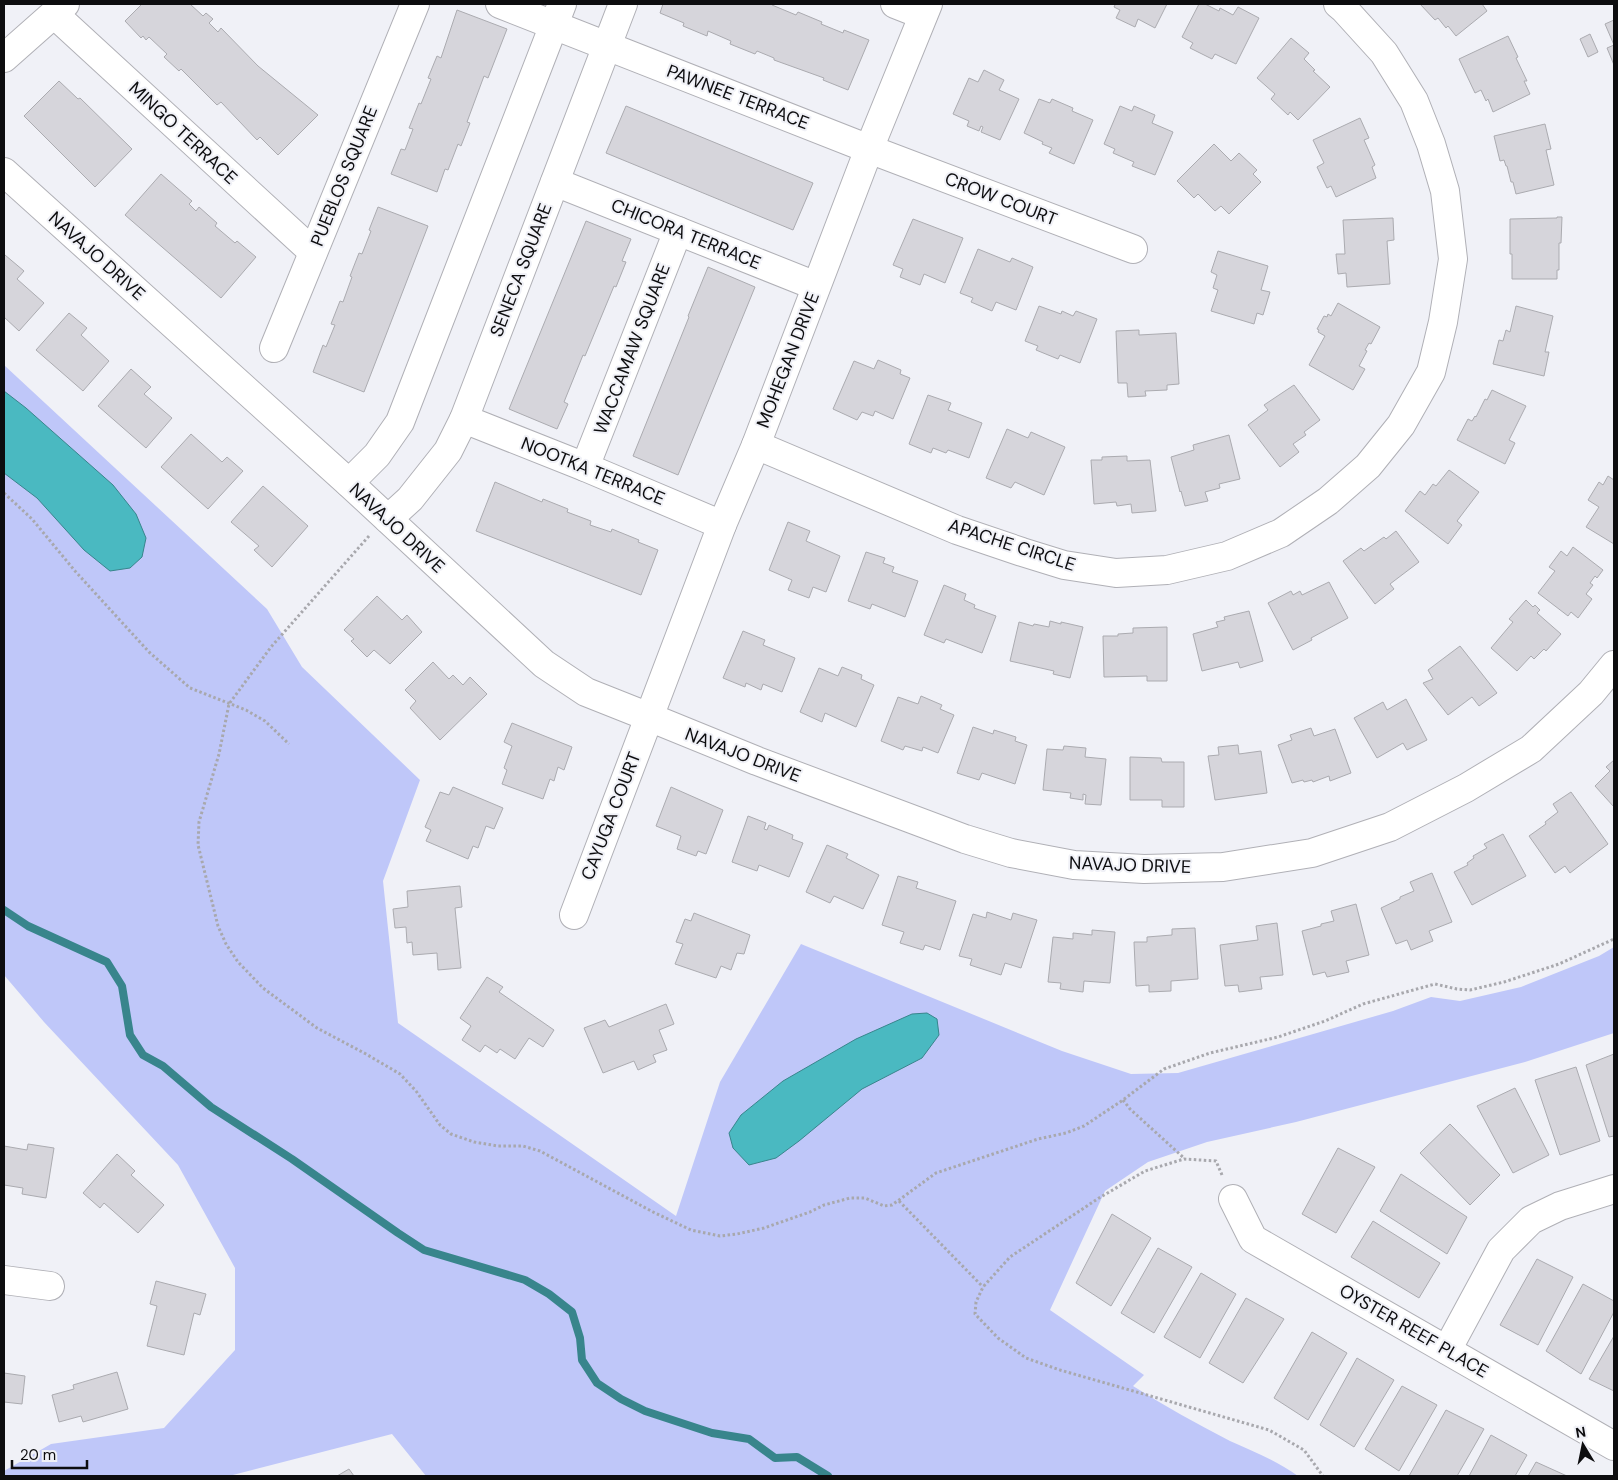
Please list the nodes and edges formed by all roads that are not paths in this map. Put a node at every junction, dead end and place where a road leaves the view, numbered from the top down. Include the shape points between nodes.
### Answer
1 (415, 4) edge
2 (500, 4) edge
3 (623, 4) edge
4 (895, 4) edge
5 (1338, 4) edge
6 (59, 9) edge
7 (926, 9) edge
8 (558, 14) edge
9 (606, 46) junction
10 (4, 58) edge
11 (870, 149) junction
12 (4, 172) edge
13 (555, 182) junction
14 (678, 232) junction
15 (1133, 249) dead end
16 (312, 252) junction
17 (816, 286) junction
18 (274, 348) dead end
19 (464, 419) junction
20 (756, 445) junction
21 (586, 467) junction
22 (349, 483) junction
23 (388, 518) junction
24 (722, 525) junction
25 (1614, 665) edge
26 (649, 717) junction
27 (574, 915) dead end
28 (1614, 1189) edge
29 (1233, 1198) road end
30 (4, 1280) edge
31 (50, 1286) dead end
32 (1447, 1350) junction
33 (1614, 1446) edge

1 - 16 street, PUEBLOS SQUARE
2 - 8 street, PAWNEE TERRACE
3 - 9 street, SENECA SQUARE
4 - 7 street
5 - 20 street, APACHE CIRCLE via 1384,53 1414,101 1445,191 1453,259 1431,372 1401,424 1368,466 1328,501 1281,533 1227,556 1167,570 1116,572 1064,565 976,536
6 - 10 street
6 - 16 street, MINGO TERRACE
7 - 11 street, MOHEGAN DRIVE
8 - 9 street, PAWNEE TERRACE
8 - 22 street via 400,422 377,455
9 - 11 street, PAWNEE TERRACE
9 - 13 street, SENECA SQUARE
11 - 15 street, CROW COURT
11 - 17 street, MOHEGAN DRIVE
12 - 22 street, NAVAJO DRIVE
13 - 14 street, CHICORA TERRACE
13 - 19 street, SENECA SQUARE
14 - 17 street, CHICORA TERRACE
14 - 21 street, WACCAMAW SQUARE
16 - 18 street, PUEBLOS SQUARE
17 - 20 street, MOHEGAN DRIVE
19 - 21 street, NOOTKA TERRACE
19 - 23 street, SENECA SQUARE via 448,451 410,499
20 - 24 street, MOHEGAN DRIVE
21 - 24 street, NOOTKA TERRACE
22 - 23 street, NAVAJO DRIVE
23 - 26 street, NAVAJO DRIVE via 544,664 586,692
24 - 26 street, MOHEGAN DRIVE
25 - 26 street, NAVAJO DRIVE via 1591,693 1531,748 1466,788 1390,826 1312,853 1223,867 1144,869 1074,865 1011,853 757,761
26 - 27 street, CAYUGA COURT
28 - 32 street via 1560,1206 1531,1220 1501,1250
29 - 32 street, OYSTER REEF PLACE via 1253,1239
30 - 31 street
32 - 33 street, OYSTER REEF PLACE

